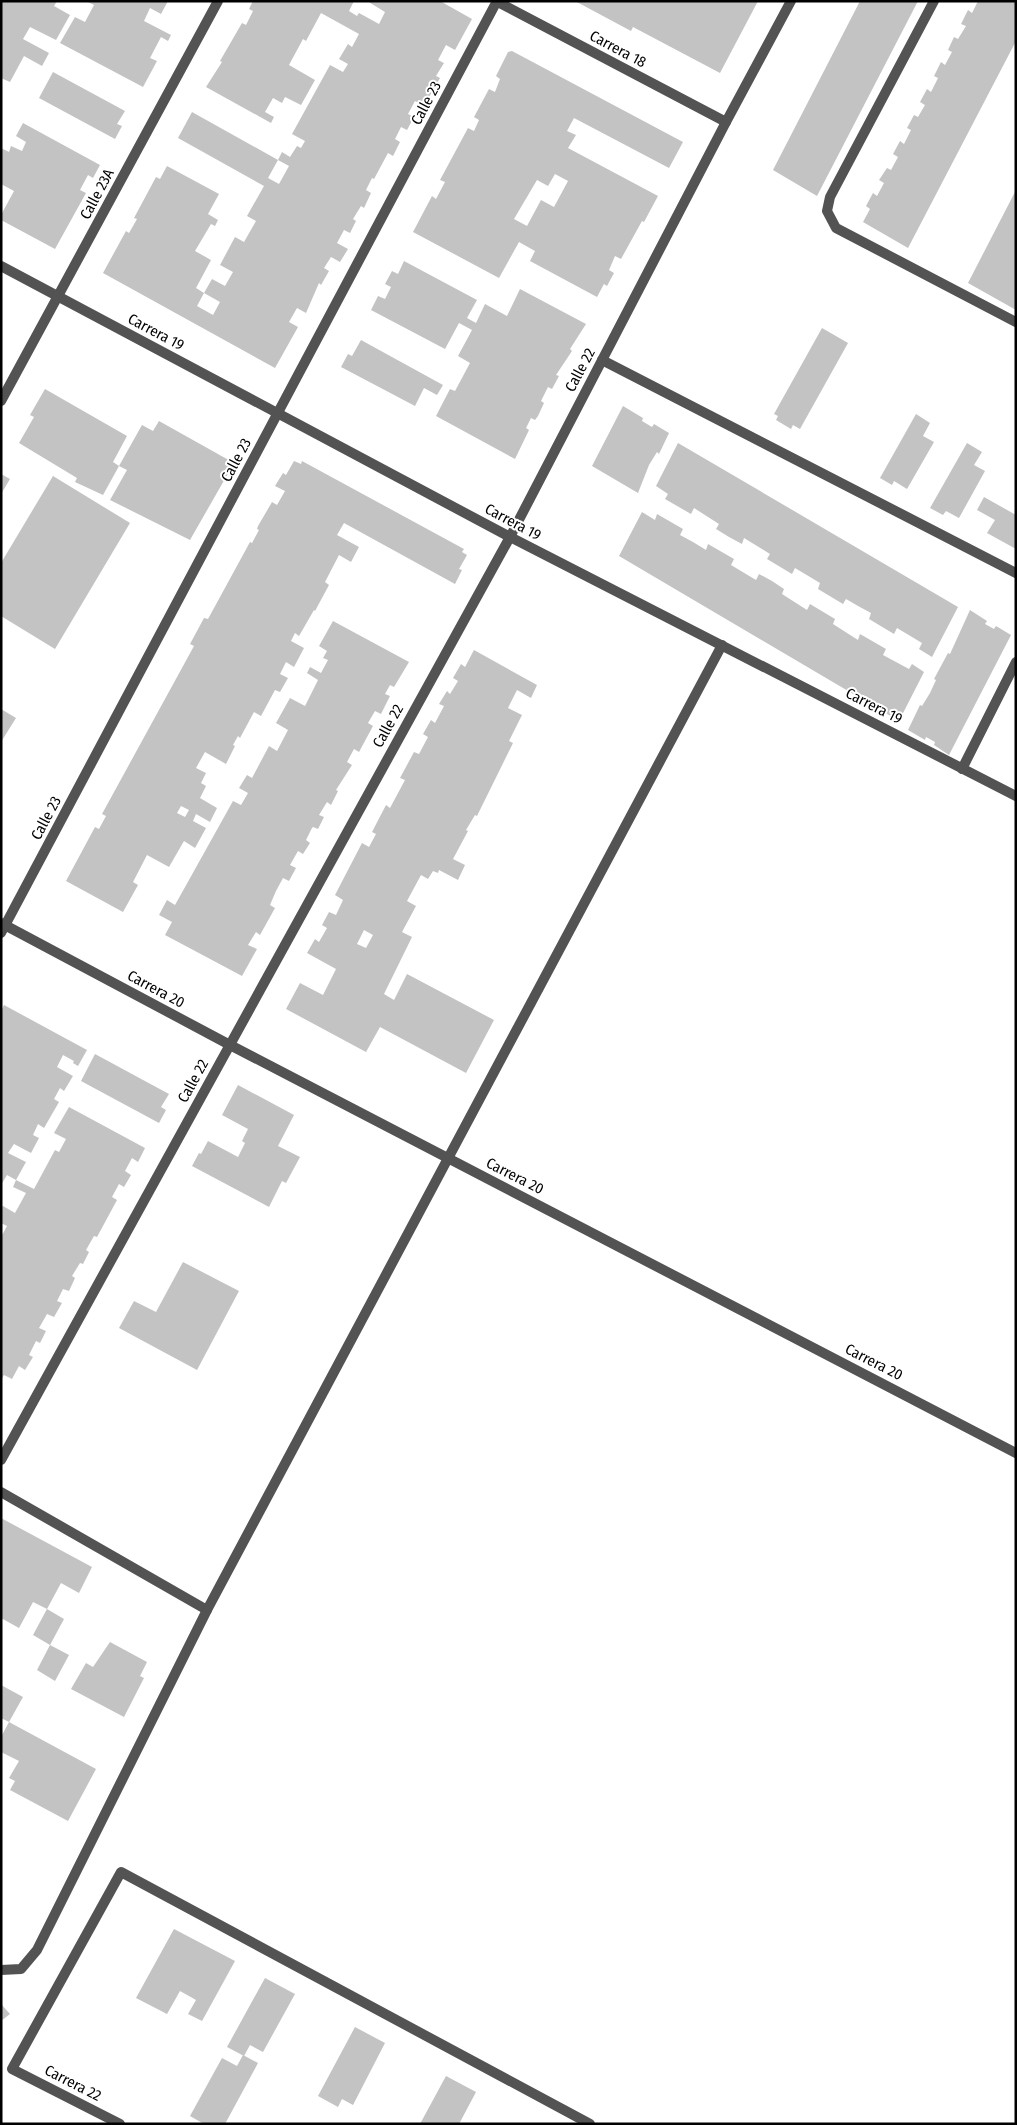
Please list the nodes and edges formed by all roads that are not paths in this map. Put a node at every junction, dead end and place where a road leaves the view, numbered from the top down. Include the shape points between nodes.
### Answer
1 (218, 1) edge
2 (497, 1) edge
3 (792, 1) edge
4 (934, 1) edge
5 (726, 122) junction
6 (1, 266) edge
7 (59, 297) junction
8 (1016, 322) edge
9 (602, 360) junction
10 (1, 401) edge
11 (278, 414) junction
12 (510, 537) junction
13 (1016, 573) edge
14 (722, 645) junction
15 (1016, 662) edge
16 (962, 768) junction
17 (1016, 796) edge
18 (3, 927) edge
19 (230, 1045) junction
20 (447, 1158) junction
21 (1016, 1452) edge
22 (1, 1460) edge
23 (1, 1492) edge
24 (207, 1610) junction
25 (1, 1970) edge
26 (111, 2121) edge
27 (120, 2124) edge
28 (590, 2124) edge

1 - 7 street, Calle 23A
2 - 5 street, Carrera 18
2 - 11 street, Calle 23
3 - 5 street, Calle 22
4 - 8 street via 830,197 827,211 836,228
5 - 9 street, Calle 22
6 - 7 street, Carrera 19
7 - 10 street, Calle 23A
7 - 11 street, Carrera 19
9 - 12 street, Calle 22
9 - 13 street
11 - 12 street, Carrera 19
11 - 18 street, Calle 23
12 - 14 street, Carrera 19
12 - 19 street, Calle 22
14 - 16 street, Carrera 19
14 - 20 street
15 - 16 street
16 - 17 street, Carrera 19
18 - 19 street, Carrera 20
19 - 20 street, Carrera 20
19 - 22 street, Calle 22
20 - 21 street, Carrera 20
20 - 24 street
23 - 24 street
24 - 25 street via 36,1950 21,1969
26 - 27 street, Carrera 22
26 - 28 street, Carrera 22 via 12,2069 121,1872

